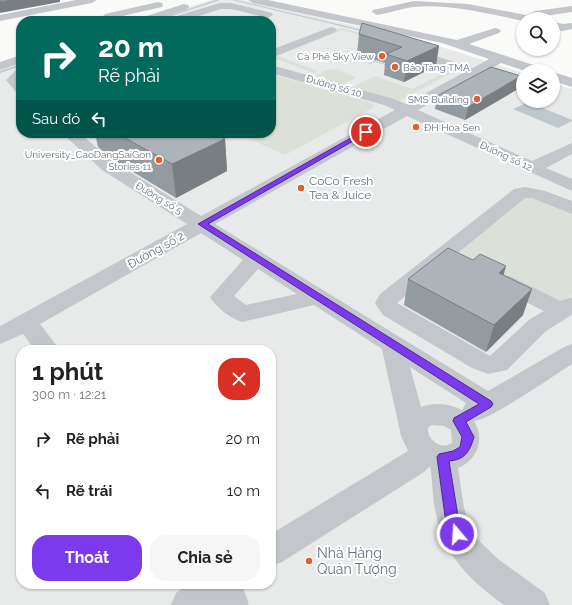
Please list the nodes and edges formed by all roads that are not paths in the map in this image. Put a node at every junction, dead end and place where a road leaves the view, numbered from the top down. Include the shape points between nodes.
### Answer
1 (92, 0) edge
2 (168, 0) edge
3 (206, 0) edge
4 (253, 0) edge
5 (559, 0) edge
6 (409, 2) edge
7 (501, 2) dead end
8 (468, 7) junction
9 (572, 8) edge
10 (377, 12) dead end
11 (547, 12) edge
12 (109, 16) dead end
13 (156, 16) edge
14 (186, 16) edge
15 (271, 16) edge
16 (276, 17) edge
17 (516, 17) edge
18 (0, 18) edge
19 (279, 18) dead end
20 (560, 28) edge
21 (495, 30) dead end
22 (346, 32) dead end
23 (406, 32) junction
24 (572, 36) edge
25 (457, 44) junction
26 (398, 48) edge
27 (276, 52) edge
28 (495, 56) junction
29 (16, 61) edge
30 (518, 64) edge
31 (0, 66) edge
32 (276, 70) edge
33 (470, 70) junction
34 (560, 79) edge
35 (572, 83) edge
36 (401, 108) junction
37 (76, 138) edge
38 (572, 148) edge
39 (532, 168) junction
40 (572, 186) edge
41 (572, 208) edge
42 (197, 221) junction
43 (446, 253) junction
44 (257, 258) junction
45 (466, 263) edge
46 (487, 273) edge
47 (318, 297) junction
48 (567, 307) edge
49 (0, 322) edge
50 (26, 322) junction
51 (435, 335) junction
52 (0, 336) edge
53 (44, 345) edge
54 (572, 353) edge
55 (400, 356) junction
56 (488, 404) junction
57 (458, 421) junction
58 (428, 448) junction
59 (276, 548) edge
60 (211, 589) edge
61 (227, 589) edge
62 (188, 605) edge
63 (232, 605) edge
64 (533, 605) edge

1 - 18 street
2 - 12 street via 163,4
3 - 13 street
4 - 23 street
5 - 9 street
6 - 8 street
6 - 10 street
7 - 8 street
8 - 17 street
8 - 23 street via 430,20
9 - 11 street
14 - 15 street via 224,5
16 - 19 street
20 - 24 street
21 - 25 street
22 - 27 street via 312,24 331,30
23 - 25 street
25 - 28 street
26 - 33 street
28 - 30 street
28 - 33 street, Đường số 2
29 - 31 street
32 - 36 street, Đường số 10
33 - 36 street, Đường số 2
34 - 35 street
36 - 39 street, Đường số 12
36 - 42 street, Đường số 2
37 - 42 street, Đường số 5 via 108,166
38 - 39 street
39 - 40 street, Đường số 12
41 - 43 street via 534,193 520,193
42 - 44 street, Đường số 5
42 - 49 street, Đường số 2
42 - 50 street, Đường số 2
43 - 45 street
43 - 51 street via 386,303 391,310
44 - 47 street, Đường số 5
44 - 47 street via 221,297 242,314
46 - 48 street
47 - 55 street, Đường số 5
48 - 51 street via 538,325 500,362 492,365 481,362
50 - 52 street, Đường số 2
50 - 53 street
51 - 55 street
54 - 56 street
55 - 56 street, Đường số 5
55 - 58 street
56 - 57 street
57 - 58 street via 467,434 466,447 455,456
57 - 58 street via 443,414 428,415 416,423
58 - 59 street via 414,462
58 - 64 street via 462,543 485,569
60 - 62 street
61 - 63 street

